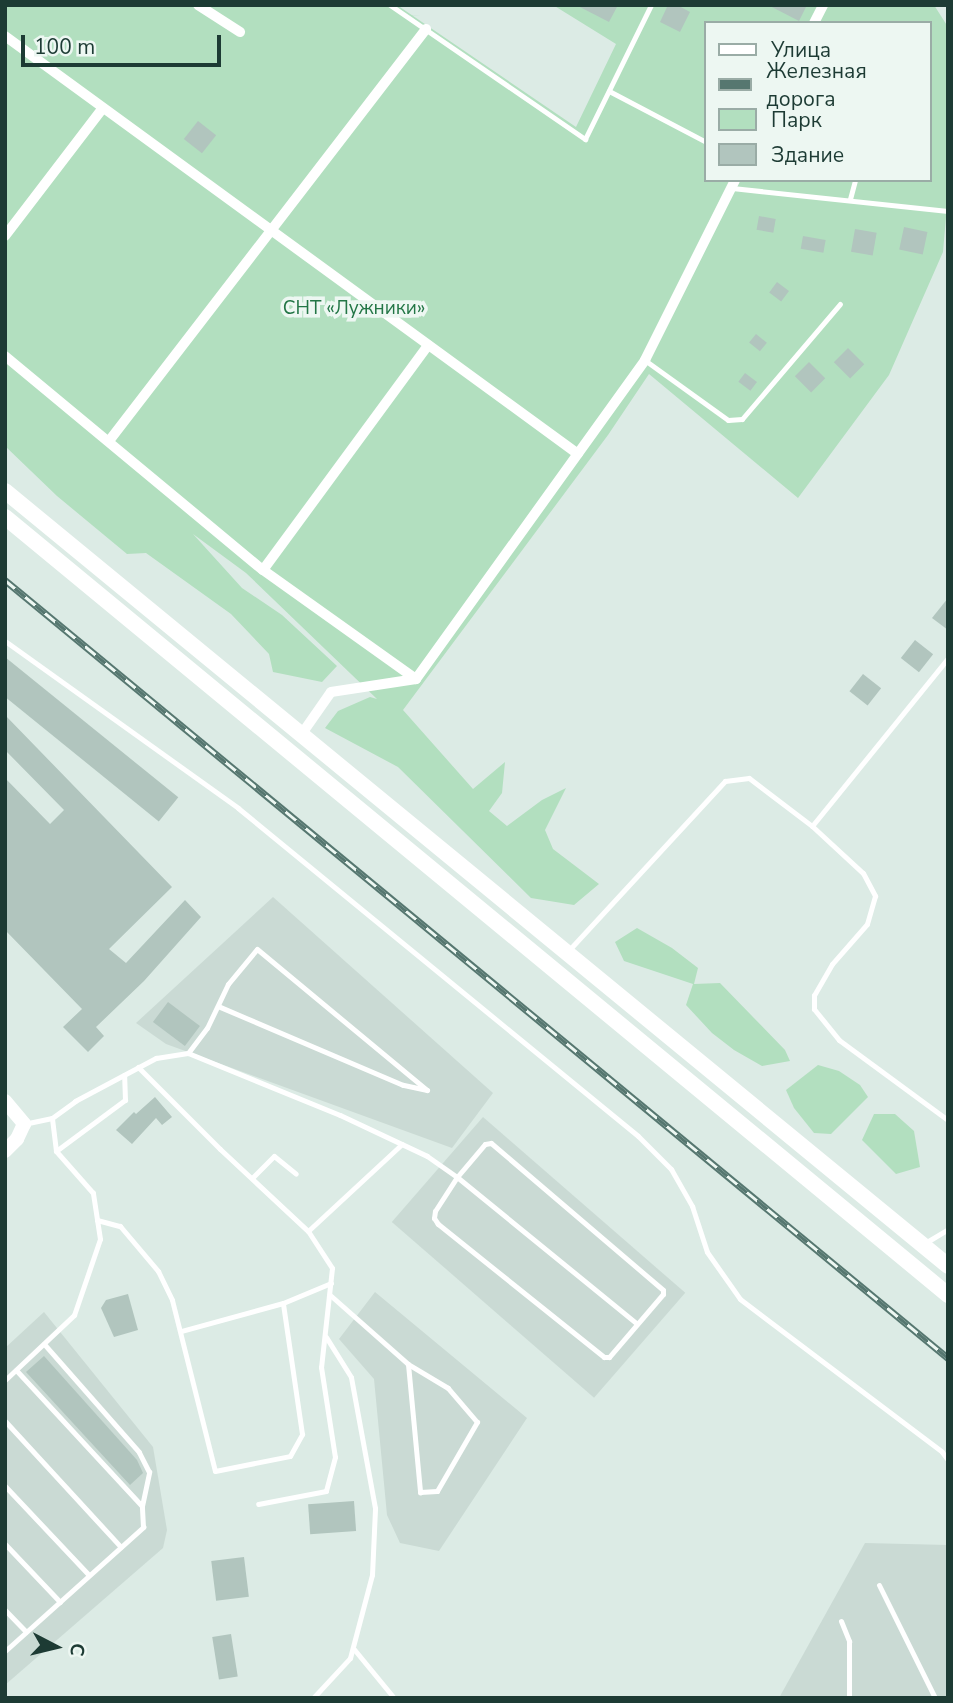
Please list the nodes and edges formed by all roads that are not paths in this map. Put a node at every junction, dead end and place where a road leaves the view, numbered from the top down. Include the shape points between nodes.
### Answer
1 (198, 5) edge
2 (390, 5) edge
3 (651, 5) edge
4 (823, 5) edge
5 (815, 21) edge
6 (426, 29) junction
7 (240, 33) dead end
8 (5, 36) edge
9 (609, 91) junction
10 (103, 108) junction
11 (704, 141) edge
12 (854, 182) edge
13 (733, 184) edge
14 (850, 199) junction
15 (948, 211) edge
16 (271, 230) junction
17 (5, 236) edge
18 (840, 304) dead end
19 (428, 345) junction
20 (5, 356) edge
21 (645, 360) junction
22 (108, 441) junction
23 (578, 454) junction
24 (5, 491) edge
25 (5, 517) edge
26 (263, 570) junction
27 (5, 641) edge
28 (948, 658) edge
29 (415, 679) junction
30 (301, 735) junction
31 (812, 826) junction
32 (567, 952) junction
33 (218, 1006) junction
34 (188, 1053) junction
35 (138, 1067) junction
36 (124, 1074) junction
37 (5, 1101) edge
38 (52, 1118) junction
39 (948, 1120) edge
40 (24, 1125) junction
41 (402, 1144) junction
42 (5, 1151) edge
43 (56, 1151) junction
44 (296, 1174) dead end
45 (457, 1177) junction
46 (252, 1178) junction
47 (97, 1220) junction
48 (948, 1229) edge
49 (309, 1231) junction
50 (922, 1245) junction
51 (945, 1261) edge
52 (331, 1283) junction
53 (330, 1295) junction
54 (948, 1295) edge
55 (283, 1303) junction
56 (637, 1324) junction
57 (181, 1331) junction
58 (326, 1336) junction
59 (44, 1345) junction
60 (408, 1364) junction
61 (16, 1370) junction
62 (5, 1380) edge
63 (5, 1421) edge
64 (948, 1460) edge
65 (5, 1486) edge
66 (258, 1504) dead end
67 (142, 1506) junction
68 (5, 1545) edge
69 (121, 1547) junction
70 (89, 1575) junction
71 (879, 1585) dead end
72 (60, 1602) junction
73 (5, 1610) edge
74 (841, 1621) dead end
75 (26, 1632) junction
76 (353, 1648) junction
77 (5, 1651) edge
78 (313, 1698) edge
79 (394, 1698) edge
80 (849, 1698) edge
81 (935, 1698) edge

1 - 7 street
2 - 6 lane
3 - 9 lane
4 - 5 street
6 - 9 lane via 585,139
6 - 16 street
8 - 10 street
9 - 11 lane
10 - 16 street
10 - 17 street
12 - 14 lane
13 - 14 lane
13 - 21 street
14 - 15 lane
16 - 19 street
16 - 22 street
18 - 21 lane via 742,419 728,420
19 - 23 street
19 - 26 street
20 - 22 street
21 - 23 street
22 - 26 street
23 - 29 street
24 - 30 main road
25 - 54 main road
26 - 29 street
27 - 64 lane via 238,808 638,1136 671,1169 692,1206 708,1252 740,1299
28 - 31 lane
29 - 30 street via 331,692
30 - 32 main road
31 - 32 lane via 749,778 725,781
31 - 39 lane via 863,873 875,896 867,924 832,964 814,995 814,1009 839,1040
32 - 50 main road
33 - 33 lane via 228,984 257,949 427,1090 403,1085
33 - 34 lane
34 - 35 lane via 156,1058
34 - 41 lane
35 - 36 lane
35 - 46 lane
36 - 38 lane
36 - 43 lane via 125,1100
37 - 40 street
38 - 40 lane
38 - 43 lane
40 - 42 street
41 - 45 lane
41 - 49 lane
43 - 47 lane via 93,1193
44 - 46 lane via 274,1156
45 - 56 lane
45 - 56 lane via 435,1211 433,1218 438,1224 604,1357
45 - 56 lane via 485,1144 491,1143 663,1290
46 - 49 lane
47 - 57 lane via 120,1226 158,1271
47 - 59 lane via 100,1239 74,1315
48 - 50 lane
49 - 52 lane via 332,1268
50 - 51 main road
52 - 53 lane
52 - 55 lane
53 - 58 lane
53 - 60 lane
55 - 57 lane
55 - 57 lane via 302,1434 290,1456 215,1471
58 - 66 lane via 321,1367 335,1457 326,1491
58 - 76 lane via 351,1377 374,1508 372,1575
59 - 61 lane
59 - 67 lane via 139,1452 149,1472
60 - 60 lane via 420,1492 437,1491 477,1422 448,1388
61 - 62 lane
61 - 67 lane
63 - 69 lane
65 - 70 lane
67 - 69 lane via 143,1527
68 - 72 lane
69 - 70 lane
70 - 72 lane
71 - 81 lane
72 - 75 lane
73 - 75 lane
74 - 80 lane via 849,1641
75 - 77 lane
76 - 78 lane via 351,1658
76 - 79 lane

